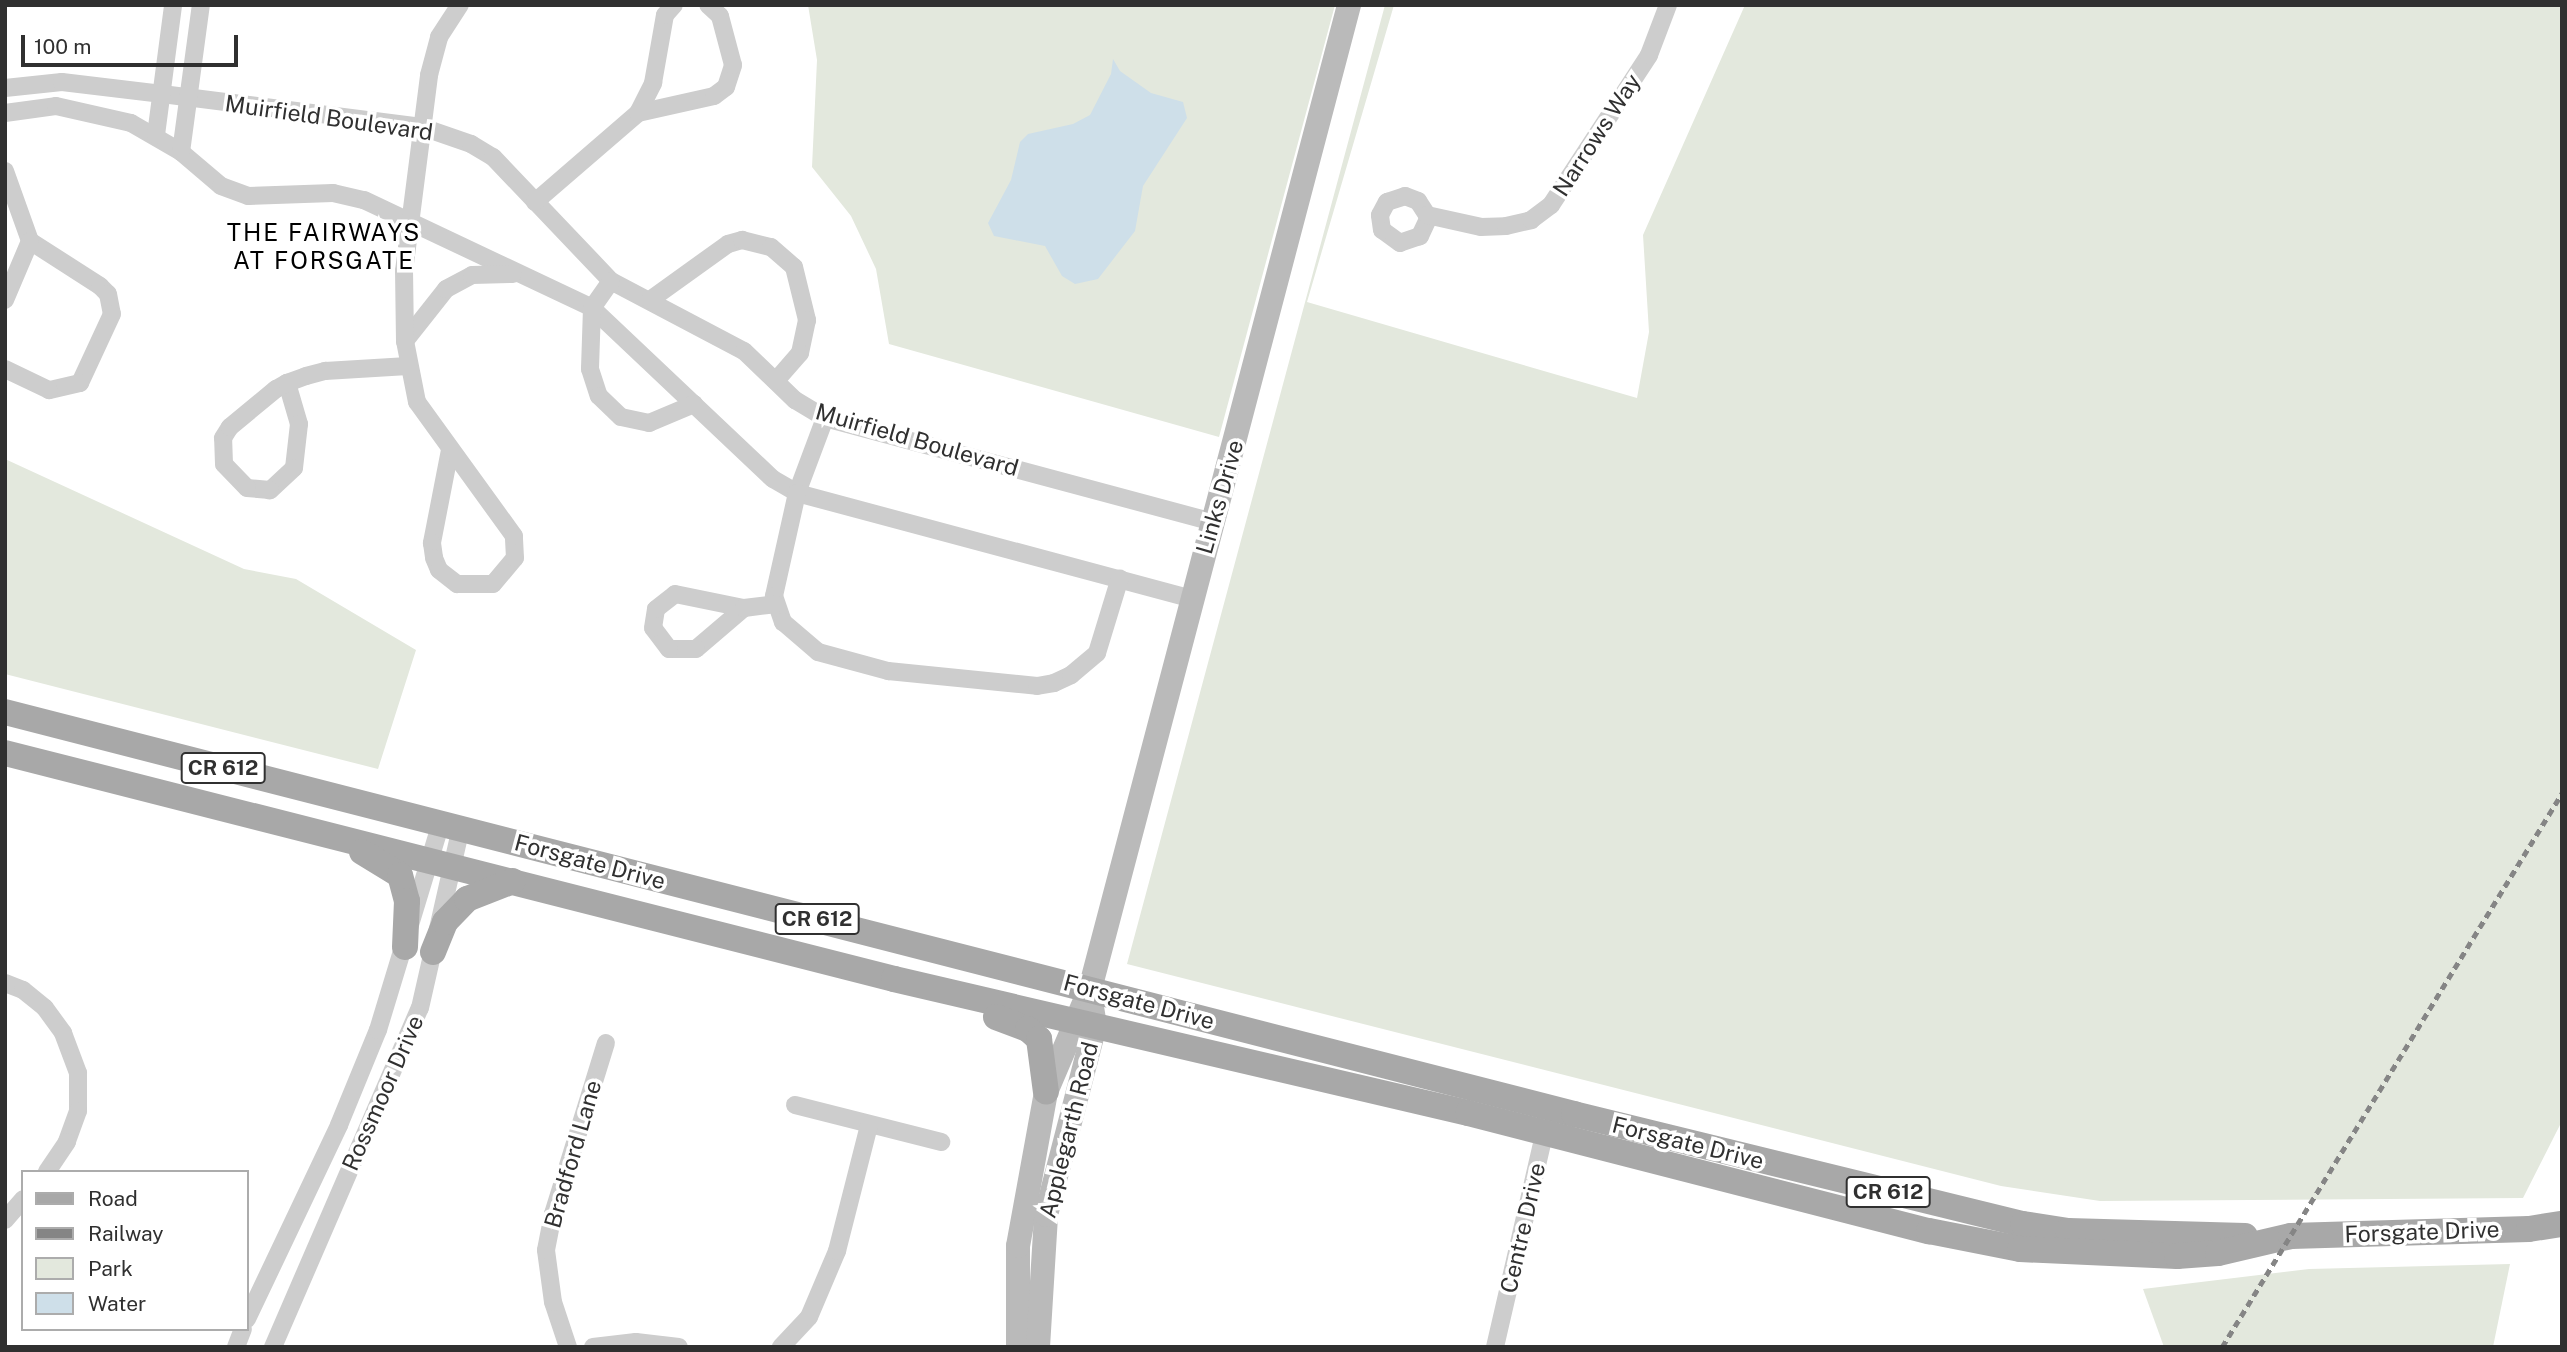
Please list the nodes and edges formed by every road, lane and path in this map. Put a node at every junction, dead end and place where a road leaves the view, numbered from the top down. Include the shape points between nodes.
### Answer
1 (173, 5) edge
2 (201, 5) edge
3 (460, 5) edge
4 (674, 5) edge
5 (708, 5) edge
6 (1349, 5) edge
7 (1668, 5) edge
8 (5, 88) edge
9 (162, 94) junction
10 (188, 99) junction
11 (5, 113) edge
12 (638, 113) junction
13 (422, 127) junction
14 (156, 135) junction
15 (181, 152) junction
16 (5, 171) edge
17 (535, 202) junction
18 (410, 221) junction
19 (1427, 221) dead end
20 (30, 241) junction
21 (525, 274) junction
22 (611, 281) junction
23 (5, 300) edge
24 (650, 300) junction
25 (592, 308) junction
26 (405, 341) junction
27 (408, 366) junction
28 (5, 369) edge
29 (776, 381) junction
30 (287, 383) junction
31 (694, 404) junction
32 (825, 418) junction
33 (450, 450) junction
34 (797, 493) junction
35 (1212, 523) junction
36 (1120, 578) junction
37 (1192, 599) junction
38 (775, 604) junction
39 (744, 608) junction
40 (5, 712) edge
41 (5, 753) edge
42 (451, 826) junction
43 (316, 830) junction
44 (443, 862) junction
45 (513, 881) junction
46 (405, 947) junction
47 (433, 952) junction
48 (894, 979) junction
49 (5, 983) edge
50 (1090, 989) junction
51 (1084, 1024) junction
52 (606, 1043) dead end
53 (355, 1087) junction
54 (1046, 1092) junction
55 (379, 1103) junction
56 (795, 1105) dead end
57 (1547, 1121) junction
58 (869, 1125) junction
59 (941, 1142) dead end
60 (48, 1170) edge
61 (21, 1201) edge
62 (5, 1220) edge
63 (2562, 1224) edge
64 (248, 1318) edge
65 (248, 1321) edge
66 (275, 1338) edge
67 (568, 1347) edge
68 (593, 1347) edge
69 (679, 1347) edge
70 (781, 1347) edge
71 (1018, 1347) edge
72 (1038, 1347) edge
73 (1495, 1347) edge

1 - 9 street
2 - 10 street
3 - 13 street via 433,53
4 - 12 street via 665,15 653,83
5 - 12 street via 720,16 733,65 726,88 714,96
6 - 35 street, Links Drive via 1259,359
7 - 19 street, Narrows Way via 1649,55 1551,205 1531,220 1506,226 1481,227 1427,215 1418,201 1405,196 1387,202 1380,215 1382,230 1400,243 1420,236
8 - 9 street, Muirfield Boulevard via 62,82
9 - 10 street, Muirfield Boulevard
9 - 14 street
10 - 13 street, Muirfield Boulevard
10 - 15 street
11 - 14 street via 43,106 78,109 131,122
12 - 17 street
13 - 17 street, Muirfield Boulevard via 471,144 493,158
13 - 18 street
14 - 15 street
15 - 18 street via 233,192 267,197 346,195
16 - 20 street
17 - 22 street, Muirfield Boulevard
18 - 21 street
18 - 26 street via 404,271
20 - 23 street
20 - 28 street via 100,286 108,294 112,314 80,383 49,390
21 - 25 street
21 - 26 street via 486,273 453,285 432,304
22 - 24 street, Muirfield Boulevard
22 - 25 street
24 - 29 street, Muirfield Boulevard via 744,351
24 - 29 street via 728,244 742,240 771,247 794,268 807,320 800,353
25 - 31 street
25 - 31 street via 590,369 593,383 610,409 634,422 649,423
26 - 27 street
27 - 30 street via 348,368
27 - 33 street via 417,402
29 - 32 street, Muirfield Boulevard via 795,400
30 - 30 street via 230,427 223,438 224,464 247,488 270,490 294,468 299,424
31 - 34 street via 773,480
32 - 34 street
32 - 35 street, Muirfield Boulevard
33 - 33 street via 432,543 434,558 439,570 457,584 493,584 515,558 514,536
34 - 36 street
34 - 38 street via 777,571
35 - 37 street, Links Drive
36 - 37 street
36 - 38 street via 1097,653 1071,675 1037,686 888,671 834,658 807,645 783,622
37 - 50 street, Links Drive
38 - 39 street
39 - 39 street via 675,594 656,609 653,628 661,644 687,651 704,645
40 - 42 main road, Forsgate Drive / CR 612
41 - 43 main road, Forsgate Drive / CR 612
42 - 44 street, Rossmoor Drive
42 - 50 main road, Forsgate Drive / CR 612
43 - 44 main road, Forsgate Drive / CR 612
43 - 46 main road via 400,875 407,901
44 - 45 main road, Forsgate Drive / CR 612
44 - 46 street, Rossmoor Drive
44 - 47 street, Rossmoor Drive
45 - 47 main road via 467,899 446,922
45 - 48 main road, Forsgate Drive / CR 612
46 - 53 street, Rossmoor Drive
47 - 55 street, Rossmoor Drive via 421,1008
48 - 51 main road, Forsgate Drive / CR 612
48 - 54 main road via 949,1005 1028,1029 1043,1052
49 - 60 street via 23,990 45,1008 63,1033 78,1073 78,1111 67,1142
50 - 51 street, Applegarth Road
50 - 57 main road, Forsgate Drive / CR 612
51 - 54 street, Applegarth Road
51 - 57 main road, Forsgate Drive / CR 612
51 - 72 street, Applegarth Road via 1046,1215
52 - 67 street, Bradford Lane via 553,1214 546,1251 553,1302
53 - 55 street
53 - 64 street, Rossmoor Drive
54 - 71 street, Applegarth Road via 1018,1246
55 - 66 street, Rossmoor Drive
56 - 58 street
57 - 63 main road, Forsgate Drive / CR 612 via 1929,1231 2020,1249 2178,1256 2218,1253 2281,1237
57 - 73 street, Centre Drive
58 - 59 street
58 - 70 street via 837,1251 809,1317
61 - 62 street
65 - 66 street
68 - 69 street via 636,1342

